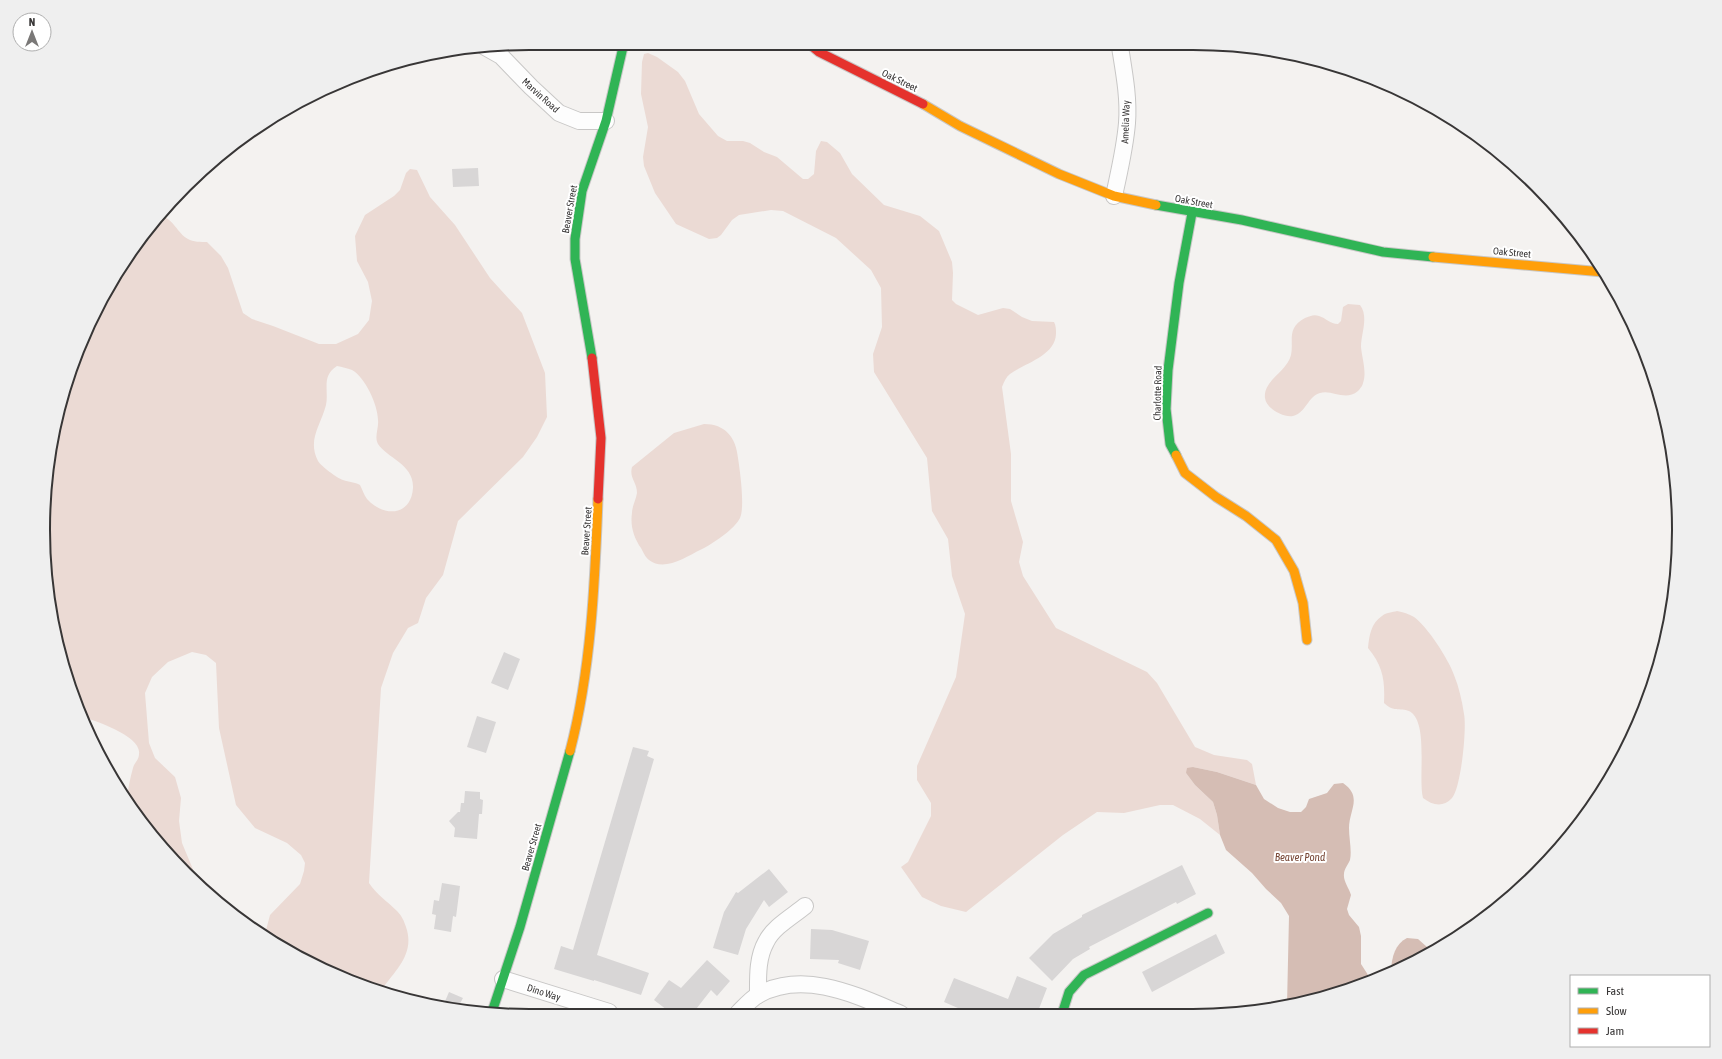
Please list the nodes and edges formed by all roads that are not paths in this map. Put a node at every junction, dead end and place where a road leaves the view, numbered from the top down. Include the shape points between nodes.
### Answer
1 (622, 50) edge
2 (817, 50) edge
3 (1120, 50) edge
4 (493, 51) edge
5 (606, 121) junction
6 (1114, 196) junction
7 (1192, 213) junction
8 (1596, 271) edge
9 (1307, 640) dead end
10 (805, 906) dead end
11 (1208, 913) dead end
12 (503, 979) junction
13 (758, 995) junction
14 (493, 1008) edge
15 (599, 1009) edge
16 (742, 1009) edge
17 (889, 1009) edge
18 (1064, 1009) edge

1 - 5 street, Beaver Street
2 - 6 street, Oak Street via 1007,150
3 - 6 street, Amelia Way via 1127,122
4 - 5 street, Marvin Road via 501,56 559,113 579,121
5 - 12 street, Beaver Street via 582,191 575,239 575,259 588,328 601,438 587,658 574,736
6 - 7 street, Oak Street
7 - 8 street, Oak Street via 1242,220 1383,252
7 - 9 street, Charlotte Road via 1179,283 1168,370 1166,409 1170,444 1185,474 1276,540 1294,571 1304,603
10 - 13 street via 777,928 766,942 759,968
11 - 18 street via 1084,974 1069,992
12 - 14 street, Beaver Street
12 - 15 street, Dino Way
13 - 16 street
13 - 17 street via 784,984 819,985 856,995

